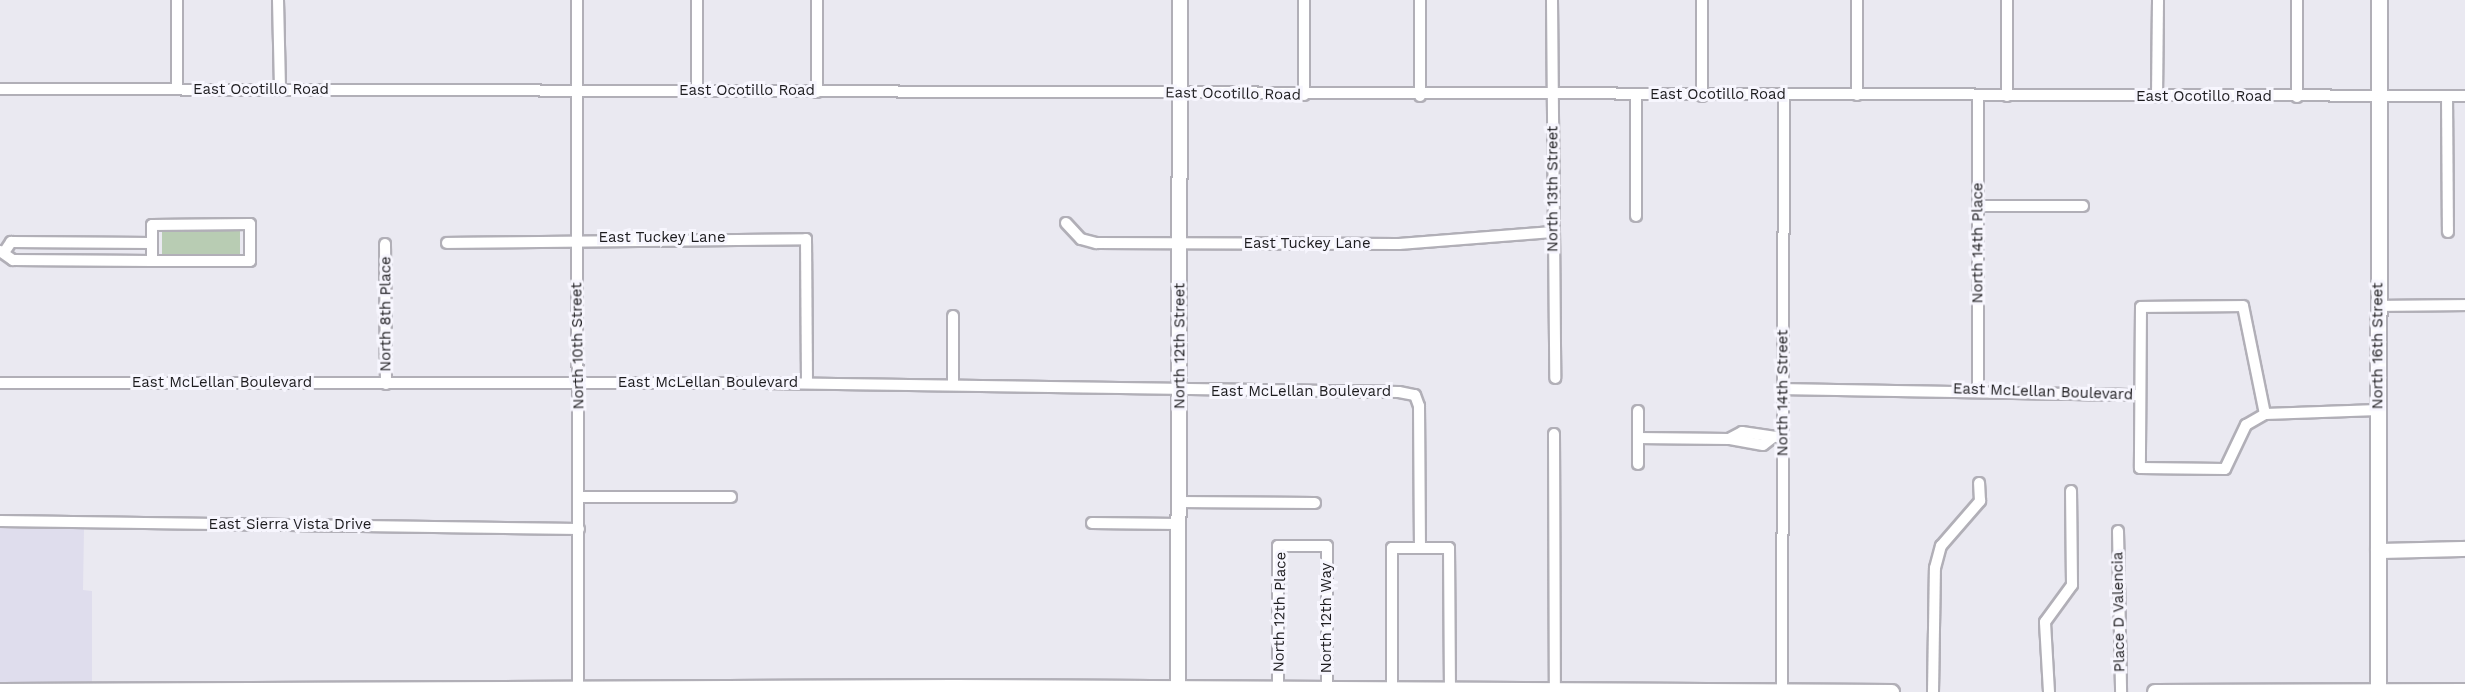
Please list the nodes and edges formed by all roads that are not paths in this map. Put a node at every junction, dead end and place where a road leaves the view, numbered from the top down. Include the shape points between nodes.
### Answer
1 (177, 0) edge
2 (278, 0) edge
3 (577, 0) edge
4 (697, 0) edge
5 (816, 0) edge
6 (1180, 0) edge
7 (1304, 0) edge
8 (1420, 0) edge
9 (1552, 0) edge
10 (1702, 0) edge
11 (1857, 0) edge
12 (2007, 0) edge
13 (2158, 0) edge
14 (2297, 0) edge
15 (2379, 0) edge
16 (0, 89) edge
17 (177, 89) junction
18 (280, 90) junction
19 (577, 91) junction
20 (698, 91) junction
21 (817, 92) junction
22 (1180, 93) junction
23 (1304, 95) junction
24 (1636, 95) junction
25 (1784, 95) junction
26 (1857, 95) junction
27 (1420, 96) junction
28 (1702, 96) junction
29 (2007, 96) junction
30 (2447, 96) junction
31 (2465, 96) edge
32 (1552, 97) junction
33 (1978, 97) junction
34 (2157, 97) junction
35 (2297, 97) junction
36 (2379, 97) junction
37 (1978, 206) junction
38 (2083, 206) dead end
39 (1636, 216) dead end
40 (1066, 224) dead end
41 (1553, 232) junction
42 (2448, 232) dead end
43 (578, 241) junction
44 (152, 243) junction
45 (447, 243) dead end
46 (1181, 243) junction
47 (385, 244) dead end
48 (2, 251) edge
49 (152, 261) junction
50 (2465, 305) edge
51 (2378, 306) junction
52 (953, 316) dead end
53 (1555, 378) dead end
54 (0, 383) edge
55 (807, 383) junction
56 (386, 384) junction
57 (579, 384) junction
58 (953, 385) junction
59 (1180, 388) junction
60 (1783, 389) junction
61 (1978, 390) junction
62 (2140, 395) junction
63 (2378, 410) junction
64 (1638, 411) dead end
65 (2265, 414) junction
66 (1751, 432) junction
67 (1554, 435) dead end
68 (1638, 438) junction
69 (1777, 438) junction
70 (1729, 439) junction
71 (1751, 444) junction
72 (1638, 465) dead end
73 (1979, 483) dead end
74 (2071, 491) dead end
75 (579, 497) junction
76 (731, 497) dead end
77 (1179, 502) junction
78 (1315, 503) dead end
79 (0, 521) edge
80 (1092, 523) dead end
81 (1179, 524) junction
82 (579, 529) junction
83 (2118, 531) dead end
84 (1327, 546) joint
85 (1420, 548) junction
86 (2465, 549) edge
87 (2378, 551) junction
88 (931, 689) edge
89 (1278, 689) junction
90 (1327, 689) junction
91 (1178, 690) edge
92 (1392, 690) junction
93 (1450, 690) junction
94 (1561, 690) edge
95 (0, 691) edge
96 (578, 691) edge
97 (797, 691) edge
98 (2465, 691) edge
99 (1702, 692) edge
100 (1782, 692) edge
101 (1832, 692) edge
102 (1892, 692) edge
103 (1933, 692) edge
104 (2049, 692) edge
105 (2121, 692) edge
106 (2155, 692) edge
107 (2378, 692) edge

1 - 17 street
2 - 18 street
3 - 19 street, North 10th Street
4 - 20 street
5 - 21 street
6 - 22 street, North 12th Street
7 - 23 street
8 - 27 street
9 - 32 street, North 13th Street
10 - 28 street
11 - 26 street
12 - 29 street
13 - 34 street
14 - 35 street
15 - 36 main road, North 16th Street
16 - 17 street, East Ocotillo Road
17 - 18 street, East Ocotillo Road
18 - 19 street, East Ocotillo Road
19 - 20 street, East Ocotillo Road
19 - 43 street, North 10th Street
20 - 21 street, East Ocotillo Road
21 - 22 street, East Ocotillo Road
22 - 23 street, East Ocotillo Road
22 - 46 street, North 12th Street
23 - 27 street, East Ocotillo Road
24 - 28 street, East Ocotillo Road
24 - 32 street, East Ocotillo Road
24 - 39 street
25 - 26 street, East Ocotillo Road
25 - 28 street, East Ocotillo Road
25 - 60 street, North 14th Street
26 - 33 street, East Ocotillo Road
27 - 32 street, East Ocotillo Road
29 - 33 street, East Ocotillo Road
29 - 34 street, East Ocotillo Road
30 - 31 street, East Ocotillo Road
30 - 36 street, East Ocotillo Road
30 - 42 street
32 - 41 street, North 13th Street
33 - 37 street, North 14th Place
34 - 35 street, East Ocotillo Road
35 - 36 street, East Ocotillo Road
36 - 51 main road, North 16th Street
37 - 38 street
37 - 61 street, North 14th Place
40 - 46 street, East Tuckey Lane via 1081,239 1096,243
41 - 46 street, East Tuckey Lane via 1399,244
41 - 53 street, North 13th Street
43 - 45 street, East Tuckey Lane
43 - 55 street, East Tuckey Lane via 806,239
43 - 57 street, North 10th Street
44 - 48 street via 11,242
44 - 49 street
44 - 49 street via 152,225 250,224 250,261
46 - 59 street, North 12th Street
47 - 56 street, North 8th Place
48 - 49 street via 13,260
50 - 51 street
51 - 63 main road, North 16th Street
52 - 58 street
54 - 56 street, East McLellan Boulevard
55 - 57 street, East McLellan Boulevard
55 - 58 street, East McLellan Boulevard
56 - 57 street, East McLellan Boulevard
57 - 75 street, North 10th Street
58 - 59 street, East McLellan Boulevard
59 - 77 street, North 12th Street
59 - 85 street, East McLellan Boulevard via 1415,395
60 - 61 street, East McLellan Boulevard
60 - 69 street, North 14th Street
61 - 62 street, East McLellan Boulevard
62 - 65 street, East McLellan Boulevard via 2140,468 2225,469 2246,425
62 - 65 street via 2141,307 2243,306
63 - 65 street
63 - 87 main road, North 16th Street
64 - 68 street
66 - 69 street
66 - 70 street
66 - 71 street
67 - 94 street
68 - 70 street
68 - 72 street
69 - 71 street
69 - 100 street, North 14th Street
70 - 71 street
73 - 103 street via 1980,501 1941,546 1935,568
74 - 104 street via 2072,585 2045,622
75 - 76 street
75 - 82 street, North 10th Street
77 - 78 street
77 - 81 street, North 12th Street
79 - 82 street, East Sierra Vista Drive
80 - 81 street
81 - 91 street, North 12th Street
82 - 96 street, North 10th Street
83 - 105 street, Place D Valencia
84 - 89 street, North 12th Place via 1278,546
84 - 90 street, North 12th Way
85 - 92 street via 1392,548
85 - 93 street via 1449,548
86 - 87 street
87 - 107 main road, North 16th Street
88 - 91 street
88 - 97 street
89 - 90 street
89 - 91 street
90 - 92 street
92 - 93 street
93 - 94 street
94 - 99 street
95 - 96 street
96 - 97 street
98 - 107 street
99 - 100 street
100 - 101 street
101 - 102 street
106 - 107 street

